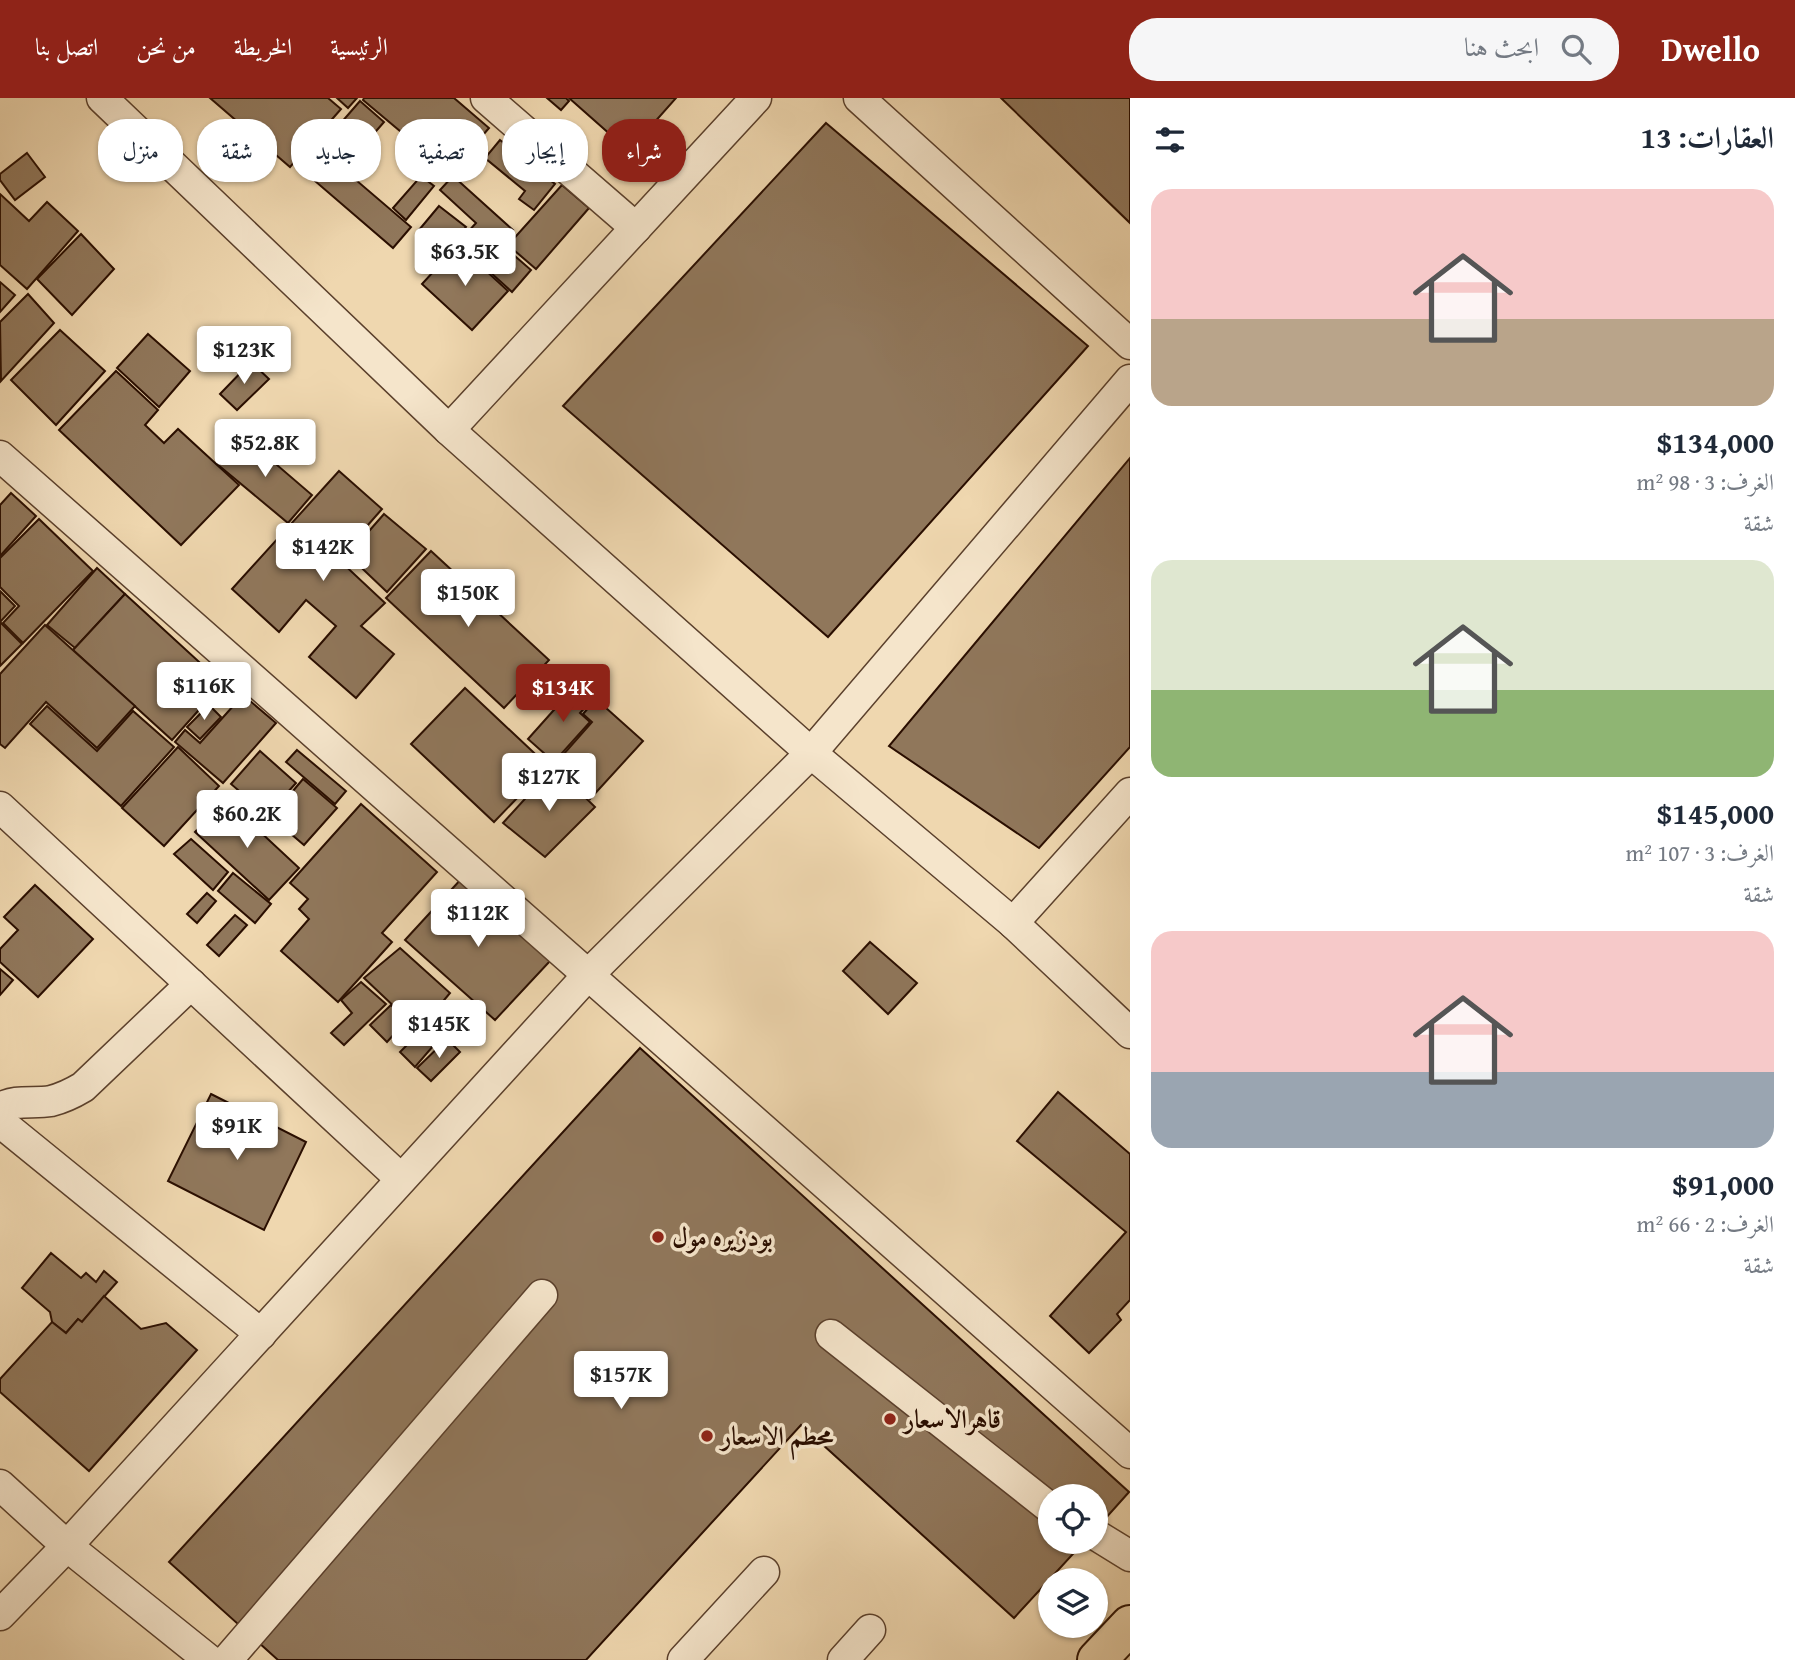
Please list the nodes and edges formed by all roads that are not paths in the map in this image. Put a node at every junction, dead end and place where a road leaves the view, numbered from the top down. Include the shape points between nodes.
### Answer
1 (486, 98) edge
2 (756, 98) edge
3 (859, 98) edge
4 (116, 103) edge
5 (636, 228) junction
6 (1130, 344) edge
7 (1130, 380) edge
8 (449, 430) junction
9 (0, 456) edge
10 (811, 753) junction
11 (1130, 793) edge
12 (0, 807) edge
13 (1013, 923) junction
14 (588, 975) junction
15 (191, 984) junction
16 (1130, 1033) edge
17 (0, 1108) edge
18 (0, 1122) edge
19 (401, 1179) junction
20 (542, 1295) dead end
21 (261, 1334) junction
22 (831, 1335) dead end
23 (1130, 1453) edge
24 (0, 1485) edge
25 (1038, 1499) edge
26 (1108, 1542) edge
27 (67, 1546) junction
28 (1130, 1556) edge
29 (764, 1572) dead end
30 (0, 1615) edge
31 (1130, 1625) edge
32 (870, 1630) dead end
33 (209, 1660) edge
34 (227, 1660) edge
35 (683, 1660) edge
36 (843, 1660) edge
37 (1097, 1660) edge

1 - 5 lane
2 - 5 lane
3 - 6 lane
4 - 8 lane
5 - 8 lane
7 - 10 lane
8 - 10 lane
9 - 14 lane
10 - 13 lane
10 - 14 lane
11 - 13 lane
12 - 15 lane
13 - 16 lane
14 - 19 lane
14 - 23 lane
15 - 17 lane via 83,1087 50,1101 14,1102
15 - 19 lane
18 - 21 lane
19 - 21 lane
20 - 34 lane
21 - 27 lane
22 - 25 lane
24 - 27 lane
26 - 28 lane
27 - 30 lane
27 - 33 lane
29 - 35 lane
31 - 37 highway
32 - 36 lane

